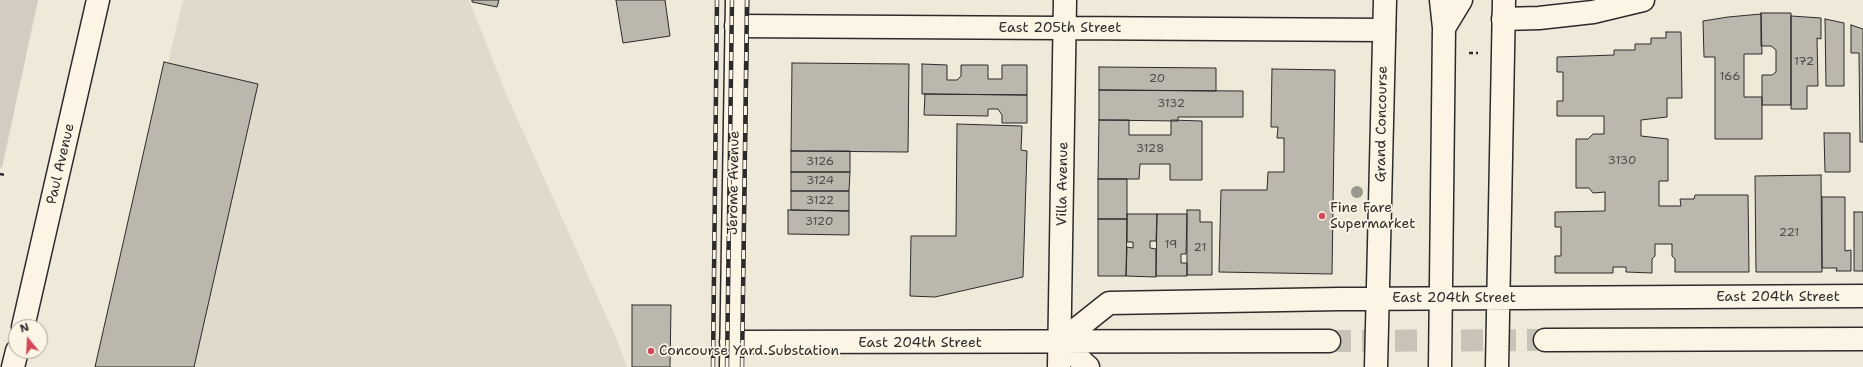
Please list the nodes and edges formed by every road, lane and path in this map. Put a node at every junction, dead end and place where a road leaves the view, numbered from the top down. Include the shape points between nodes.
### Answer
1 (98, 0) edge
2 (737, 0) edge
3 (1065, 0) edge
4 (1385, 0) edge
5 (1441, 0) edge
6 (1451, 0) edge
7 (1461, 0) edge
8 (1643, 0) edge
9 (1503, 10) edge
10 (736, 26) junction
11 (1065, 28) junction
12 (1444, 28) junction
13 (1384, 30) junction
14 (1481, 52) dead end
15 (1469, 54) dead end
16 (0, 174) edge
17 (6, 175) dead end
18 (1863, 296) edge
19 (1377, 298) junction
20 (1441, 298) junction
21 (1497, 298) junction
22 (24, 319) edge
23 (1863, 339) edge
24 (1544, 340) tunnel mouth
25 (1329, 341) tunnel mouth
26 (731, 342) junction
27 (1060, 342) junction
28 (731, 367) edge
29 (1059, 367) edge
30 (1088, 367) edge
31 (1376, 367) edge
32 (1440, 367) edge
33 (1497, 367) edge

1 - 22 street, Paul Avenue
2 - 10 street, Jerome Avenue
3 - 11 street, Villa Avenue
4 - 13 street, Grand Concourse
5 - 12 street
6 - 12 street
7 - 12 street
8 - 9 street via 1592,12 1539,18
9 - 21 street
10 - 11 street, East 205th Street
10 - 26 street, Jerome Avenue
11 - 13 street, East 205th Street
11 - 27 street, Villa Avenue
12 - 20 street
13 - 19 street, Grand Concourse
14 - 15 path
16 - 17 path
18 - 21 street, East 204th Street
19 - 20 street, East 204th Street
19 - 27 street, East 204th Street via 1109,303
19 - 31 street, Grand Concourse
20 - 21 street, East 204th Street
20 - 32 street
21 - 33 street
23 - 24 street
25 - 27 street, East 204th Street
26 - 27 street, East 204th Street
26 - 28 street, Jerome Avenue
27 - 29 street, Villa Avenue
27 - 30 street

